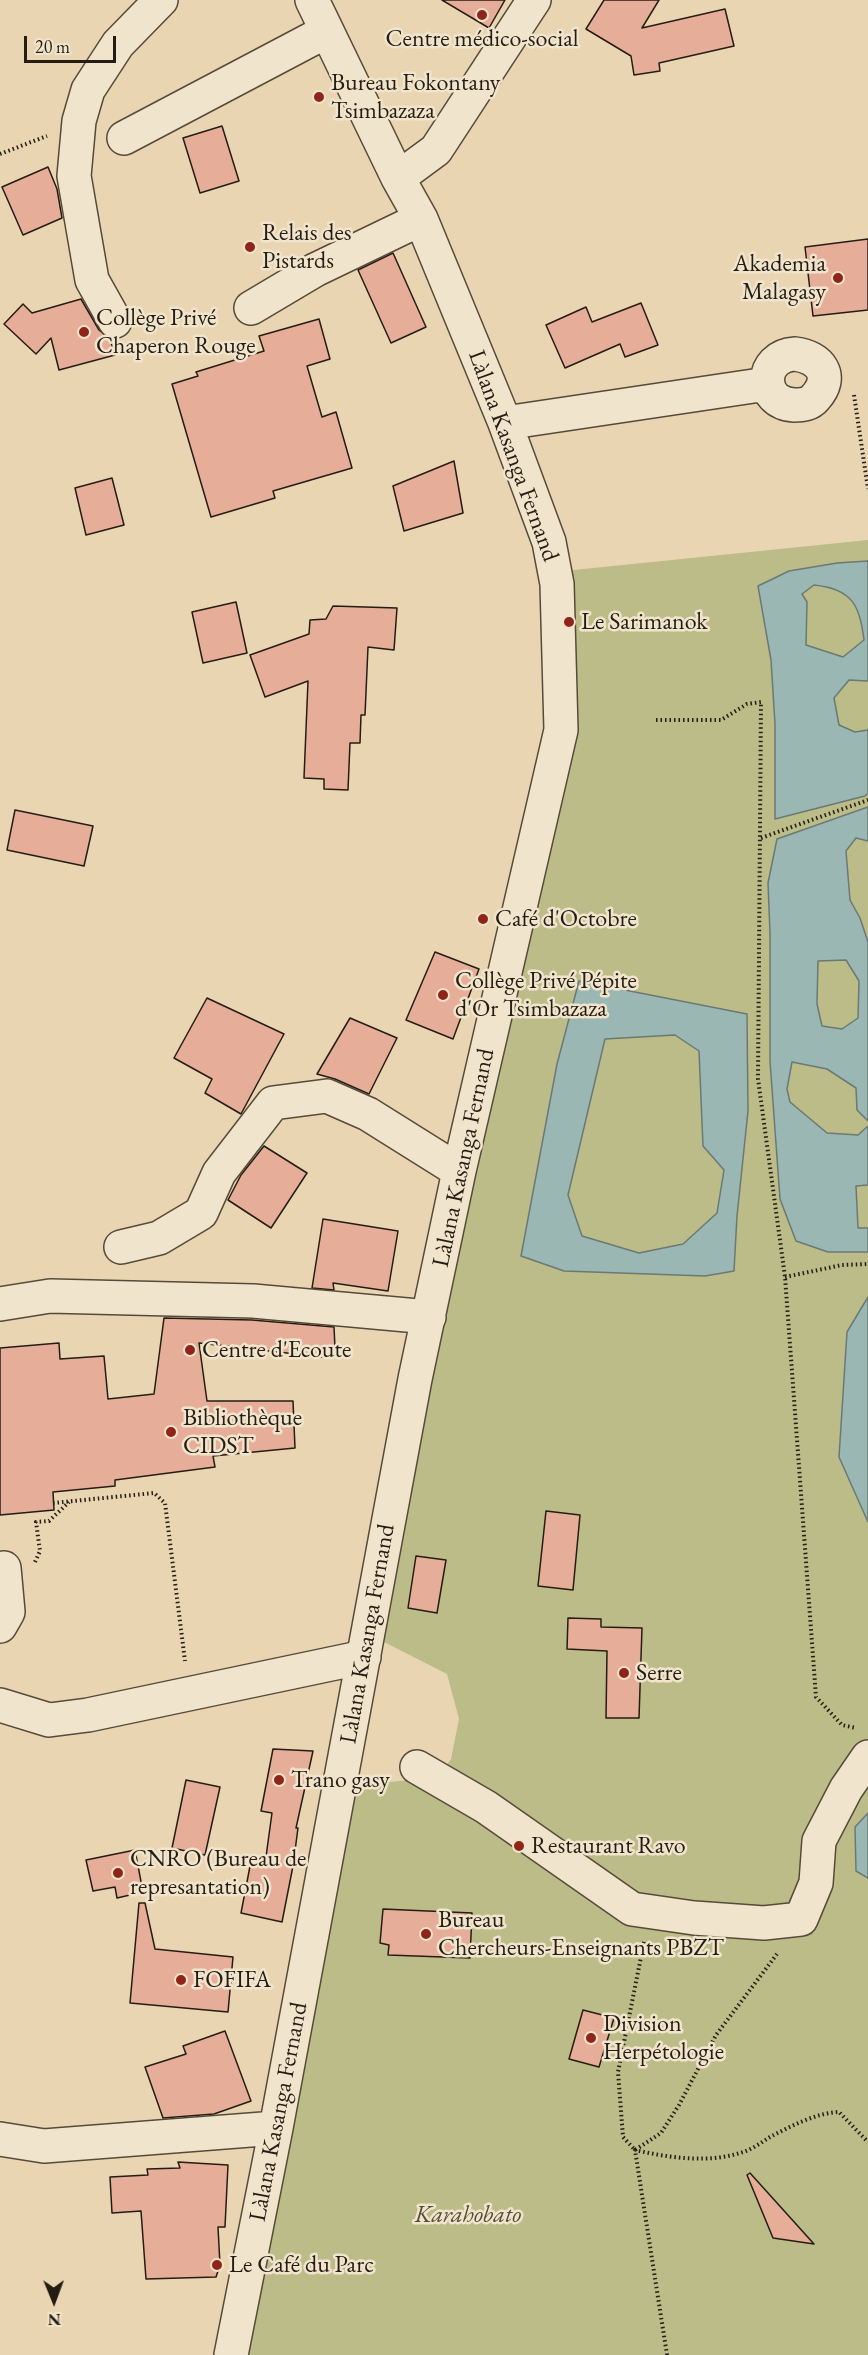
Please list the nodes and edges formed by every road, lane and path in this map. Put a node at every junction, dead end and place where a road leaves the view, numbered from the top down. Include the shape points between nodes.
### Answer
1 (161, 0) edge
2 (312, 0) edge
3 (534, 0) edge
4 (327, 31) junction
5 (79, 121) junction
6 (124, 138) dead end
7 (0, 154) edge
8 (398, 178) junction
9 (421, 219) junction
10 (251, 308) dead end
11 (115, 321) dead end
12 (824, 374) joint
13 (505, 423) junction
14 (868, 489) edge
15 (657, 720) dead end
16 (868, 800) edge
17 (761, 838) junction
18 (459, 1172) junction
19 (121, 1247) dead end
20 (868, 1264) edge
21 (785, 1278) junction
22 (0, 1304) edge
23 (429, 1317) junction
24 (70, 1502) junction
25 (54, 1503) dead end
26 (4, 1568) joint
27 (0, 1626) edge
28 (364, 1657) junction
29 (189, 1695) junction
30 (0, 1705) edge
31 (864, 1742) edge
32 (417, 1767) dead end
33 (650, 1912) junction
34 (801, 1919) junction
35 (276, 2128) junction
36 (0, 2139) edge
37 (868, 2142) edge
38 (635, 2150) junction
39 (231, 2355) edge
40 (667, 2355) edge

1 - 5 street via 118,44 88,90
2 - 4 street, Làlana Kasanga Fernand
3 - 8 street via 436,150
4 - 6 street
4 - 8 street, Làlana Kasanga Fernand
5 - 7 path
5 - 11 street via 75,176 92,280
8 - 9 street, Làlana Kasanga Fernand
9 - 10 street via 315,270
9 - 13 street, Làlana Kasanga Fernand
12 - 13 street via 807,355 784,355 770,368 766,384
12 - 14 path via 836,373 850,380
13 - 18 street, Làlana Kasanga Fernand via 549,542 557,584 561,730
15 - 17 path via 721,720 747,704 761,702
16 - 17 path
17 - 21 path via 758,1079
18 - 19 street via 368,1114 327,1096 273,1103 219,1173 201,1213 159,1238
18 - 23 street, Làlana Kasanga Fernand
20 - 21 path via 842,1265
21 - 31 path via 816,1697
22 - 23 street via 50,1296 253,1300
23 - 28 street, Làlana Kasanga Fernand
24 - 25 path
24 - 26 path via 50,1521 36,1522 40,1551 35,1563
24 - 29 path via 154,1493 165,1503
26 - 27 street via 8,1612
28 - 29 street
28 - 35 street, Làlana Kasanga Fernand
29 - 30 street via 49,1720
31 - 34 street via 846,1789 819,1841 816,1883
32 - 33 street via 486,1807 632,1909
33 - 34 street via 764,1923
33 - 38 path via 618,2072 623,2137
34 - 38 path via 716,2035 661,2133
35 - 36 street via 44,2146
35 - 39 street, Làlana Kasanga Fernand
37 - 38 path via 839,2112 824,2112 746,2151 712,2158 666,2157
38 - 40 path

